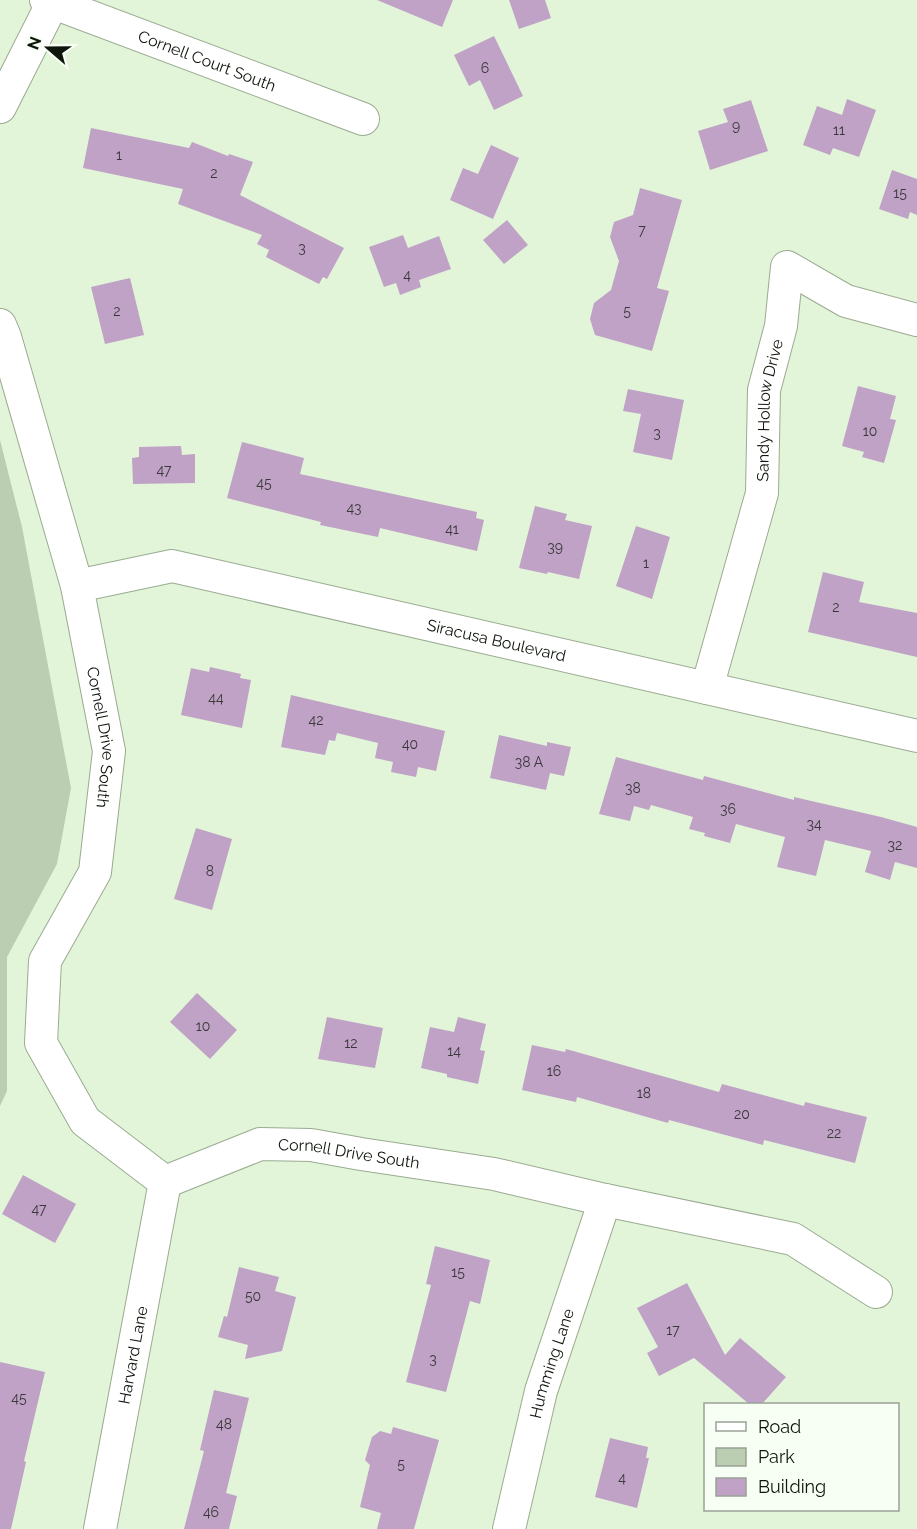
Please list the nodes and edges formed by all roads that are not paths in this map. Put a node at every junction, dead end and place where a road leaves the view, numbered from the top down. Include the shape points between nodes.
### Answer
1 (51, 1) edge
2 (0, 107) edge
3 (363, 119) dead end
4 (917, 320) edge
5 (0, 325) edge
6 (77, 586) junction
7 (707, 688) junction
8 (917, 736) edge
9 (165, 1182) junction
10 (605, 1200) junction
11 (876, 1292) dead end
12 (100, 1529) edge
13 (509, 1529) edge

1 - 2 street
1 - 3 street, Cornell Court South
4 - 7 street, Sandy Hollow Drive via 846,301 787,267 781,326 764,390 762,493
5 - 6 street, Cornell Drive South
6 - 7 street, Siracusa Boulevard via 172,566
6 - 9 street, Cornell Drive South via 109,751 95,872 45,961 40,1043 85,1121
7 - 8 street, Siracusa Boulevard
9 - 10 street, Cornell Drive South via 260,1144 311,1145 494,1174
9 - 12 street, Harvard Lane
10 - 11 street, Cornell Drive South via 793,1239
10 - 13 street, Humming Lane via 541,1391

